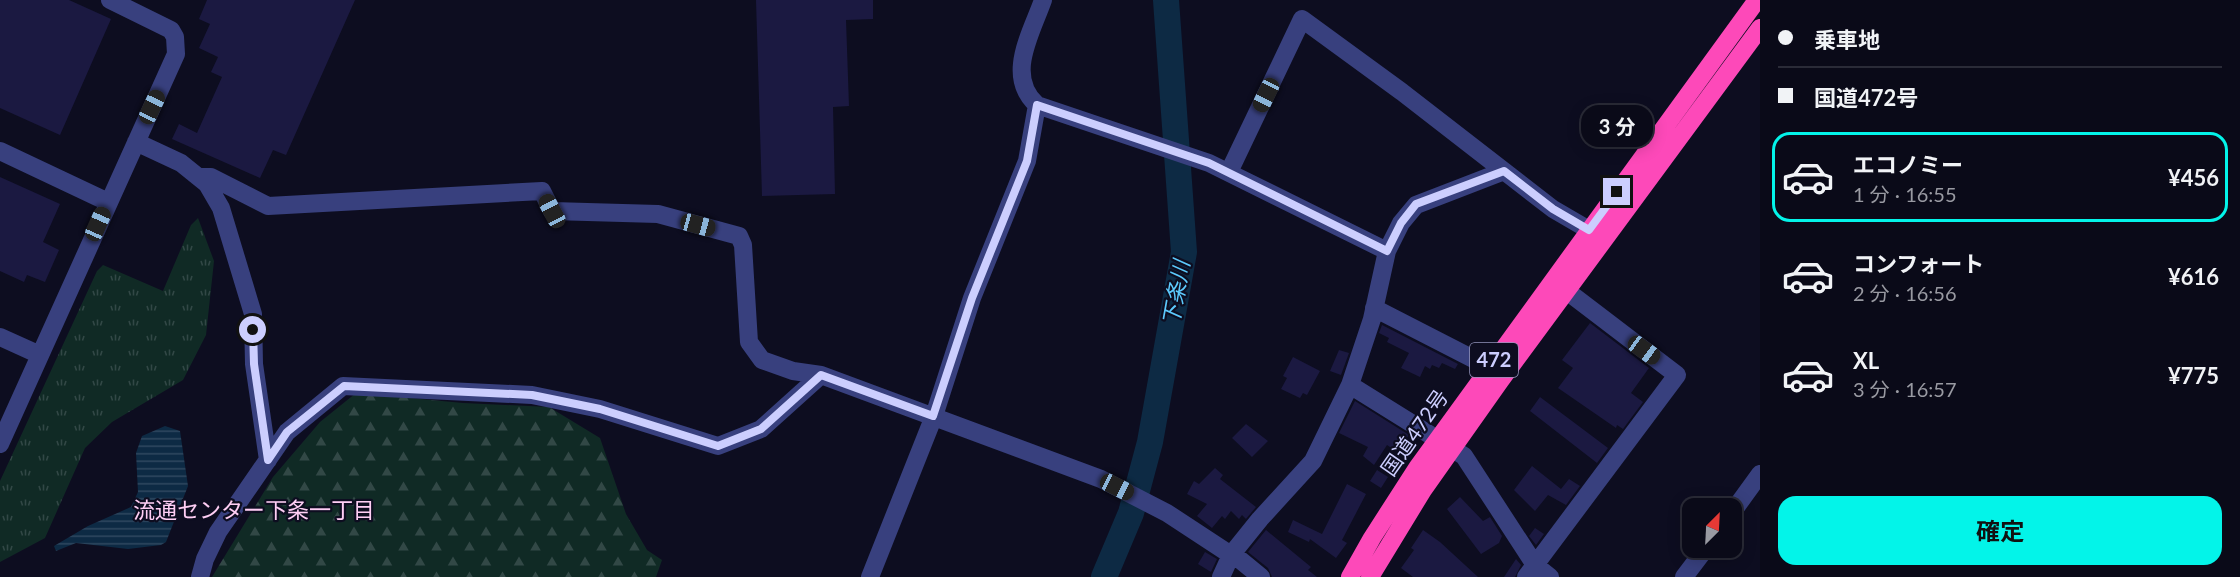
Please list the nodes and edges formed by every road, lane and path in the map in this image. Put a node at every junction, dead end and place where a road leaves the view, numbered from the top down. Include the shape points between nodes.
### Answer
1 (110, 0) edge
2 (1043, 0) edge
3 (1757, 0) edge
4 (1760, 28) edge
5 (1037, 105) junction
6 (136, 142) junction
7 (0, 151) edge
8 (1504, 171) junction
9 (1229, 172) junction
10 (198, 177) junction
11 (108, 202) junction
12 (1589, 230) junction
13 (1387, 251) junction
14 (1559, 286) junction
15 (1374, 308) junction
16 (0, 337) edge
17 (40, 355) junction
18 (1489, 367) junction
19 (821, 375) junction
20 (1350, 385) junction
21 (933, 416) junction
22 (0, 444) edge
23 (1446, 444) junction
24 (268, 460) junction
25 (1760, 474) edge
26 (1742, 499) edge
27 (1232, 554) junction
28 (1698, 558) edge
29 (1531, 571) edge
30 (200, 577) edge
31 (870, 577) edge
32 (1221, 577) edge
33 (1261, 577) edge
34 (1350, 577) edge
35 (1370, 577) edge
36 (1550, 577) edge
37 (1684, 577) edge

1 - 6 street via 158,22 175,37 176,54
2 - 5 street via 1020,69 1025,94
3 - 12 highway, 国道472号 / 472
4 - 14 highway, 国道472号 / 472
5 - 9 street
5 - 21 street via 1027,161 972,298
6 - 10 street via 181,163
6 - 11 street
7 - 11 street
8 - 9 street via 1302,19
8 - 12 street via 1553,209
8 - 13 street via 1416,204
9 - 13 street
10 - 19 street via 211,177 268,206 542,191 552,211 658,214 739,236 743,245 749,342 762,360 793,371
10 - 24 street via 207,184 221,208 253,314 254,364
11 - 17 street
12 - 14 highway, 国道472号 / 472
13 - 15 street
14 - 18 highway, 国道472号 / 472
14 - 23 highway, 国道472号 / 472
14 - 29 street via 1677,375
15 - 18 street
15 - 20 street
16 - 17 street
17 - 22 street
18 - 23 highway, 国道472号 / 472
19 - 21 street
19 - 24 street via 761,429 718,446 600,409 532,395 344,386 287,432
20 - 23 street
20 - 27 street via 1313,462
21 - 27 street via 1101,479 1167,513
21 - 31 street
23 - 29 street via 1464,456 1521,539
23 - 34 highway, 国道472号 / 472 via 1372,538
23 - 35 highway, 国道472号 / 472
24 - 30 street via 219,532
25 - 26 street
27 - 32 street
27 - 33 street
28 - 37 street
29 - 36 street

